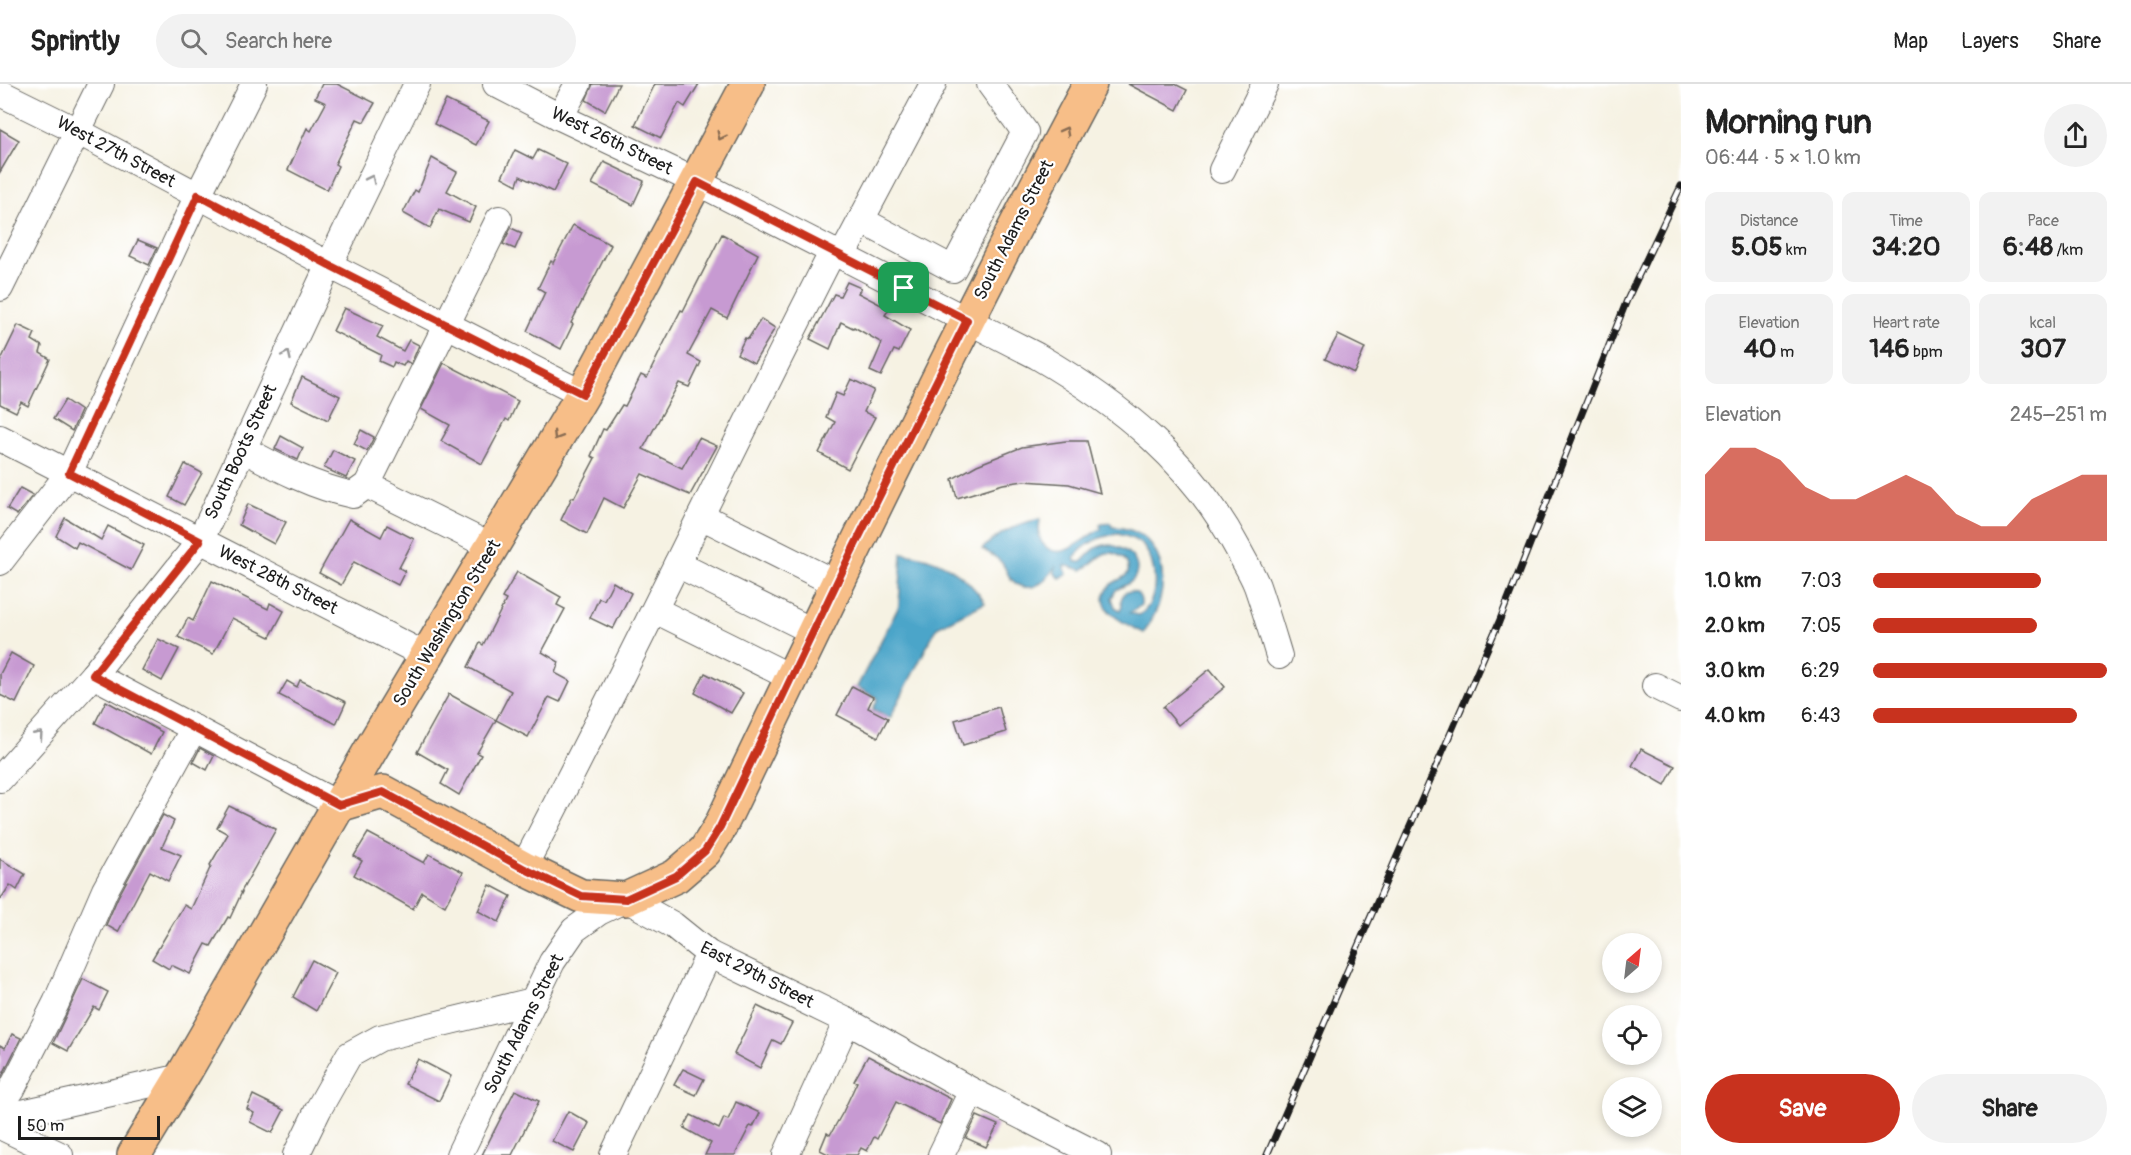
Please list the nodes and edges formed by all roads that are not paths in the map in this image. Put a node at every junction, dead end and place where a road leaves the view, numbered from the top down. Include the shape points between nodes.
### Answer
1 (101, 84) edge
2 (254, 84) edge
3 (417, 84) edge
4 (496, 84) edge
5 (578, 84) edge
6 (748, 84) edge
7 (933, 84) edge
8 (990, 84) edge
9 (1090, 84) edge
10 (1265, 84) edge
11 (0, 93) edge
12 (560, 117) junction
13 (77, 131) junction
14 (1018, 147) junction
15 (1048, 163) junction
16 (1222, 170) dead end
17 (697, 182) junction
18 (198, 195) junction
19 (499, 219) dead end
20 (861, 220) junction
21 (837, 254) junction
22 (329, 265) junction
23 (0, 288) edge
24 (967, 320) junction
25 (447, 325) junction
26 (583, 394) junction
27 (0, 438) edge
28 (243, 448) junction
29 (69, 473) junction
30 (367, 485) junction
31 (702, 516) junction
32 (200, 541) junction
33 (492, 547) junction
34 (0, 562) edge
35 (677, 564) junction
36 (837, 584) junction
37 (655, 610) junction
38 (814, 632) junction
39 (427, 656) junction
40 (1279, 656) dead end
41 (93, 675) junction
42 (792, 678) junction
43 (1655, 686) dead end
44 (1681, 699) edge
45 (194, 728) junction
46 (374, 744) junction
47 (0, 779) edge
48 (383, 792) junction
49 (339, 805) junction
50 (523, 868) junction
51 (626, 899) junction
52 (708, 954) junction
53 (533, 1001) junction
54 (847, 1021) junction
55 (182, 1077) junction
56 (972, 1091) junction
57 (0, 1107) edge
58 (0, 1118) edge
59 (0, 1126) edge
60 (60, 1155) edge
61 (134, 1155) edge
62 (296, 1155) edge
63 (459, 1155) edge
64 (613, 1155) edge
65 (786, 1155) edge
66 (941, 1155) edge
67 (1098, 1155) edge

1 - 13 street
2 - 18 street
22 -> 3 street, South Boots Street
4 - 12 street, West 26th Street
5 - 12 street
6 -> 17 main road, South Washington Street
7 - 20 street
8 - 14 street via 1025,132
15 -> 9 main road, South Adams Street
10 - 16 street
11 - 13 street, West 27th Street
12 - 17 street, West 26th Street
13 - 18 street, West 27th Street
13 - 23 street
14 - 15 street
14 - 20 street via 953,269
15 - 24 main road, South Adams Street
17 - 21 street, West 26th Street
17 - 26 main road, South Washington Street
18 - 22 street, West 27th Street
18 - 29 street
19 - 25 street
20 - 21 street
21 - 24 street, West 26th Street
21 - 31 street via 768,379
22 - 25 street, West 27th Street
28 -> 22 street, South Boots Street
24 - 36 main road, South Adams Street
24 - 40 street, West 26th Street via 1078,380 1120,410 1197,484 1227,529 1256,585
25 - 26 street, West 27th Street
25 - 30 street
26 -> 33 main road, South Washington Street
27 - 29 street, West 28th Street
28 - 30 street via 279,469 336,491 353,495
28 - 32 street, South Boots Street
29 - 32 street, West 28th Street
29 - 34 street
30 - 33 street
31 - 35 street
31 - 36 street
32 - 39 street, West 28th Street
32 - 41 street, South Boots Street
33 - 39 main road, South Washington Street
35 - 37 street
35 - 38 street
36 - 38 main road, South Adams Street
37 - 42 street
37 - 50 street
38 - 42 main road, South Adams Street
39 - 46 main road, South Washington Street
41 - 45 street
47 -> 41 street, South Boots Street
42 - 51 main road, South Adams Street via 705,851 676,876
43 - 44 street
45 - 49 street
45 - 57 street via 105,890 56,1003
46 - 48 main road
46 - 49 main road, South Washington Street
48 - 49 main road
48 - 50 main road, East 29th Street
49 - 55 main road, South Washington Street
50 - 51 main road, East 29th Street via 581,896
51 - 52 street, East 29th Street via 673,925
51 - 53 street, South Adams Street via 574,930 552,962
52 - 54 street, East 29th Street
52 - 64 street
53 - 62 street via 380,1038 360,1047 349,1055
53 - 63 street, South Adams Street
54 - 56 street, East 29th Street
54 - 65 street
55 - 58 street
55 - 61 main road, South Washington Street
56 - 66 street
56 - 67 street, East 29th Street
59 - 60 street

